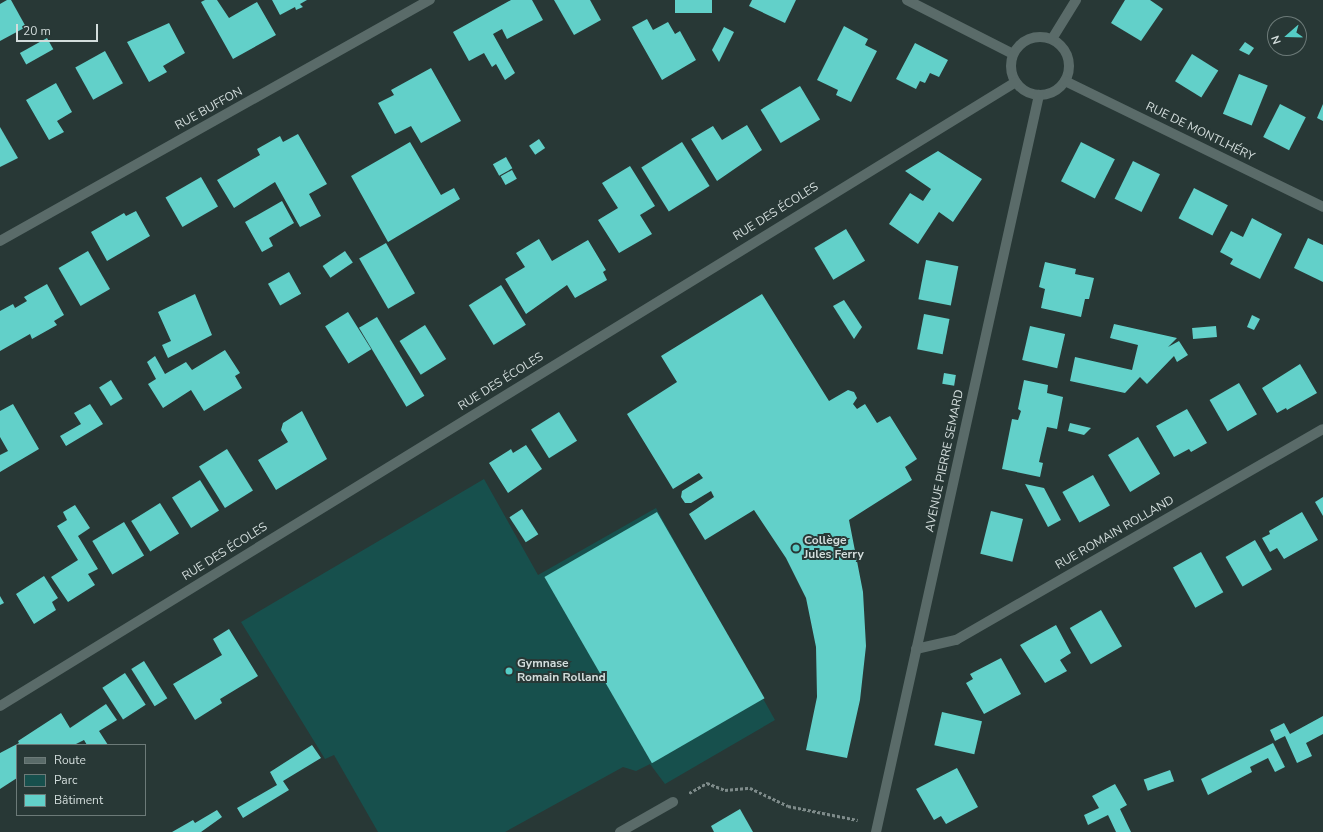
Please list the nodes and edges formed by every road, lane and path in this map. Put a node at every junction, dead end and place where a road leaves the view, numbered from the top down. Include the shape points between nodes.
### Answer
1 (430, 0) edge
2 (907, 0) edge
3 (1076, 0) edge
4 (1052, 38) junction
5 (1014, 54) junction
6 (1065, 81) junction
7 (1016, 82) junction
8 (1039, 95) junction
9 (1323, 206) edge
10 (0, 241) edge
11 (1323, 429) edge
12 (916, 649) junction
13 (0, 706) edge
14 (673, 802) joint
15 (877, 828) edge
16 (620, 832) edge

1 - 10 street, RUE BUFFON
2 - 5 street
3 - 4 street
4 - 5 street via 1030,38 1020,44
4 - 6 street via 1062,46 1069,57 1069,70
5 - 7 street via 1012,73
6 - 8 street via 1049,94
6 - 9 street, RUE DE MONTLHÉRY
7 - 8 street via 1022,88
7 - 13 street, RUE DES ÉCOLES
8 - 12 street, AVENUE PIERRE SEMARD
11 - 12 street, RUE ROMAIN ROLLAND via 956,640
12 - 15 street, AVENUE PIERRE SEMARD
14 - 15 path via 707,783 724,790 750,788 788,806
14 - 16 street

